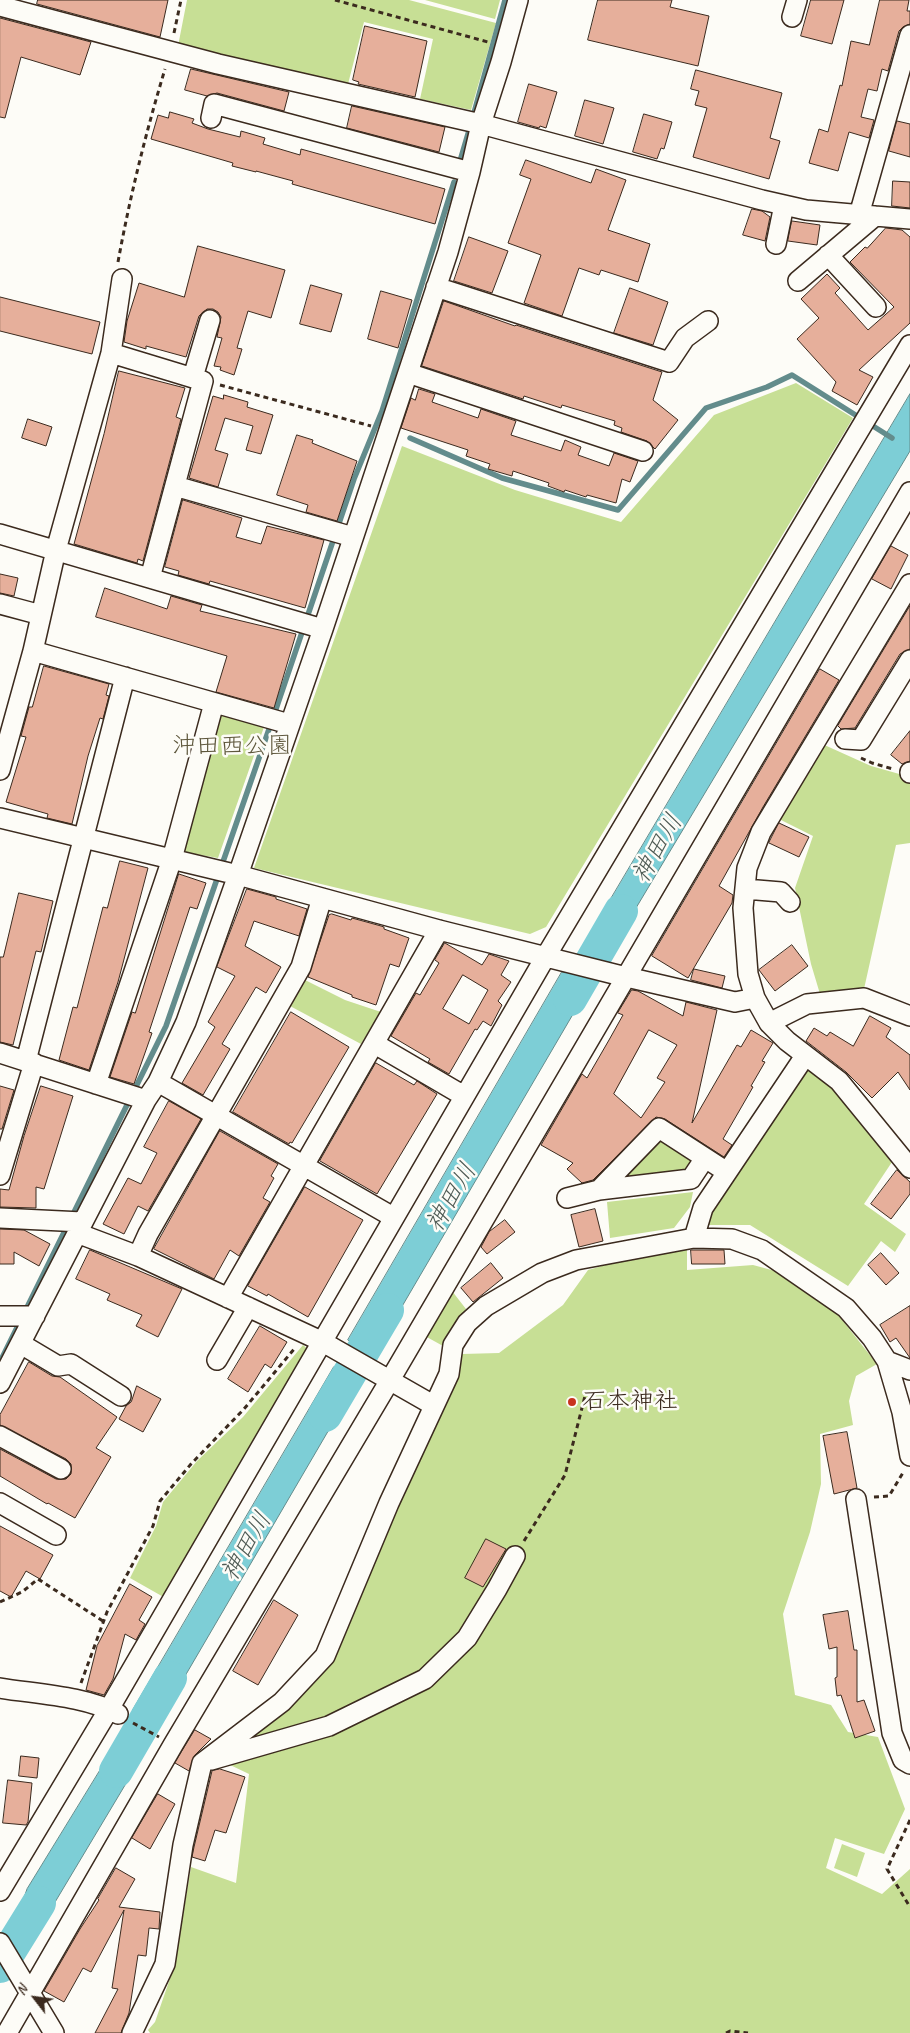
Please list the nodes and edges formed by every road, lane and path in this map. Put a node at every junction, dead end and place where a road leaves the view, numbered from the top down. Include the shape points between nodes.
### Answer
1 (181, 0) edge
2 (335, 0) edge
3 (518, 0) edge
4 (0, 6) edge
5 (910, 35) edge
6 (491, 43) dead end
7 (170, 52) junction
8 (211, 118) dead end
9 (481, 124) junction
10 (470, 172) junction
11 (784, 205) junction
12 (867, 216) junction
13 (910, 219) edge
14 (776, 244) dead end
15 (828, 256) junction
16 (122, 280) joint
17 (798, 281) dead end
18 (436, 287) junction
19 (876, 307) dead end
20 (210, 320) dead end
21 (708, 321) dead end
22 (910, 345) edge
23 (111, 353) junction
24 (408, 373) junction
25 (198, 379) junction
26 (373, 427) dead end
27 (643, 451) dead end
28 (175, 486) junction
29 (910, 492) edge
30 (0, 534) edge
31 (341, 534) junction
32 (56, 550) junction
33 (150, 578) junction
34 (910, 584) edge
35 (0, 604) edge
36 (41, 615) junction
37 (311, 626) junction
38 (33, 651) junction
39 (910, 660) edge
40 (125, 677) junction
41 (214, 703) junction
42 (278, 721) junction
43 (845, 739) dead end
44 (0, 770) edge
45 (0, 818) edge
46 (84, 838) junction
47 (172, 859) junction
48 (226, 873) junction
49 (745, 889) junction
50 (322, 898) junction
51 (790, 902) dead end
52 (439, 930) junction
53 (549, 956) junction
54 (621, 976) junction
55 (755, 998) junction
56 (910, 1016) edge
57 (770, 1022) junction
58 (375, 1044) junction
59 (0, 1053) edge
60 (805, 1056) junction
61 (30, 1062) junction
62 (158, 1082) junction
63 (96, 1084) junction
64 (464, 1096) junction
65 (136, 1097) junction
66 (216, 1116) junction
67 (705, 1158) junction
68 (304, 1166) junction
69 (910, 1168) edge
70 (727, 1172) junction
71 (0, 1175) edge
72 (599, 1190) junction
73 (567, 1198) dead end
74 (393, 1217) junction
75 (0, 1218) edge
76 (74, 1225) junction
77 (694, 1238) junction
78 (138, 1256) junction
79 (228, 1298) junction
80 (248, 1307) junction
81 (20, 1316) edge
82 (320, 1341) junction
83 (21, 1344) junction
84 (217, 1360) dead end
85 (888, 1360) junction
86 (910, 1370) edge
87 (387, 1378) junction
88 (0, 1384) edge
89 (121, 1396) dead end
90 (586, 1396) dead end
91 (433, 1405) junction
92 (0, 1436) edge
93 (908, 1462) edge
94 (61, 1469) dead end
95 (856, 1499) joint
96 (0, 1503) edge
97 (56, 1535) dead end
98 (515, 1556) joint
99 (0, 1602) edge
100 (103, 1621) junction
101 (0, 1688) edge
102 (76, 1700) junction
103 (113, 1712) junction
104 (168, 1742) junction
105 (202, 1763) junction
106 (910, 1764) edge
107 (910, 1820) edge
108 (0, 1891) edge
109 (910, 1907) edge
110 (0, 1943) edge
111 (28, 1988) junction
112 (7, 2033) edge
113 (54, 2033) edge
114 (132, 2033) edge
115 (726, 2033) edge
116 (748, 2033) edge

1 - 7 path
2 - 6 path
3 - 9 street
4 - 7 street
5 - 12 street
7 - 9 street
7 - 16 path via 127,214 118,265
8 - 10 street via 214,104
9 - 10 street
9 - 11 street
10 - 18 street
11 - 12 street
11 - 14 street
12 - 13 street
12 - 15 street
15 - 17 street
15 - 19 street
16 - 23 street
18 - 21 street via 669,362 685,338
18 - 24 street
20 - 25 street
22 - 53 street
23 - 25 street
23 - 32 street
24 - 27 street
24 - 31 street
25 - 26 path
25 - 28 street
28 - 31 street
28 - 33 street
29 - 54 street
30 - 32 street
31 - 37 street
32 - 33 street
32 - 36 street
33 - 37 street
34 - 49 street via 761,832 747,868
35 - 36 street
36 - 38 street
37 - 42 street
38 - 40 street
38 - 44 street
39 - 43 street via 861,740
40 - 41 street
40 - 46 street
41 - 42 street
41 - 47 street
42 - 48 street
45 - 46 street
46 - 47 street
46 - 61 street
47 - 48 street
47 - 63 street
48 - 50 street
48 - 62 street via 186,1022
49 - 51 street via 781,892
49 - 55 street via 743,908 748,974
50 - 52 street
50 - 66 street via 301,967
52 - 53 street
52 - 58 street
53 - 54 street
53 - 64 street
54 - 55 street via 735,1002
54 - 87 street
55 - 57 street
56 - 57 street via 864,998 807,1004
57 - 60 street
58 - 64 street
58 - 68 street
59 - 61 street
60 - 69 street via 839,1081
60 - 70 street
61 - 63 street
61 - 71 street
62 - 65 street
62 - 66 street
63 - 65 street
64 - 74 street
65 - 76 street
66 - 68 street
66 - 78 street
67 - 70 street
67 - 72 street via 692,1179
67 - 72 street via 659,1128
68 - 74 street
68 - 79 street
70 - 77 street via 703,1208
72 - 73 street
74 - 82 street
75 - 76 street
76 - 78 street
76 - 81 street
77 - 85 street via 732,1239 762,1250 846,1308
77 - 91 street via 576,1260 542,1273 486,1306 467,1323 453,1345 449,1374
78 - 79 street
79 - 80 street
80 - 82 street
80 - 84 street
81 - 83 street
82 - 87 street
82 - 100 path via 244,1408 160,1501 153,1526
82 - 103 street
83 - 88 street
83 - 89 street via 58,1366 71,1364
85 - 86 street
85 - 93 street via 902,1412
87 - 91 street
87 - 104 street
90 - 98 path via 565,1475
91 - 105 street via 325,1656 282,1702
92 - 94 street
93 - 95 path via 889,1496
95 - 106 street via 892,1733 903,1760
96 - 97 street
98 - 105 street via 467,1638 425,1679 329,1726
99 - 100 path via 22,1592 38,1579
100 - 102 path
101 - 102 street
102 - 103 street
103 - 104 path
103 - 108 street
104 - 111 street
105 - 114 street via 183,1845 165,1964
107 - 109 path via 887,1869
110 - 111 street
111 - 112 street
111 - 113 street
115 - 116 path

